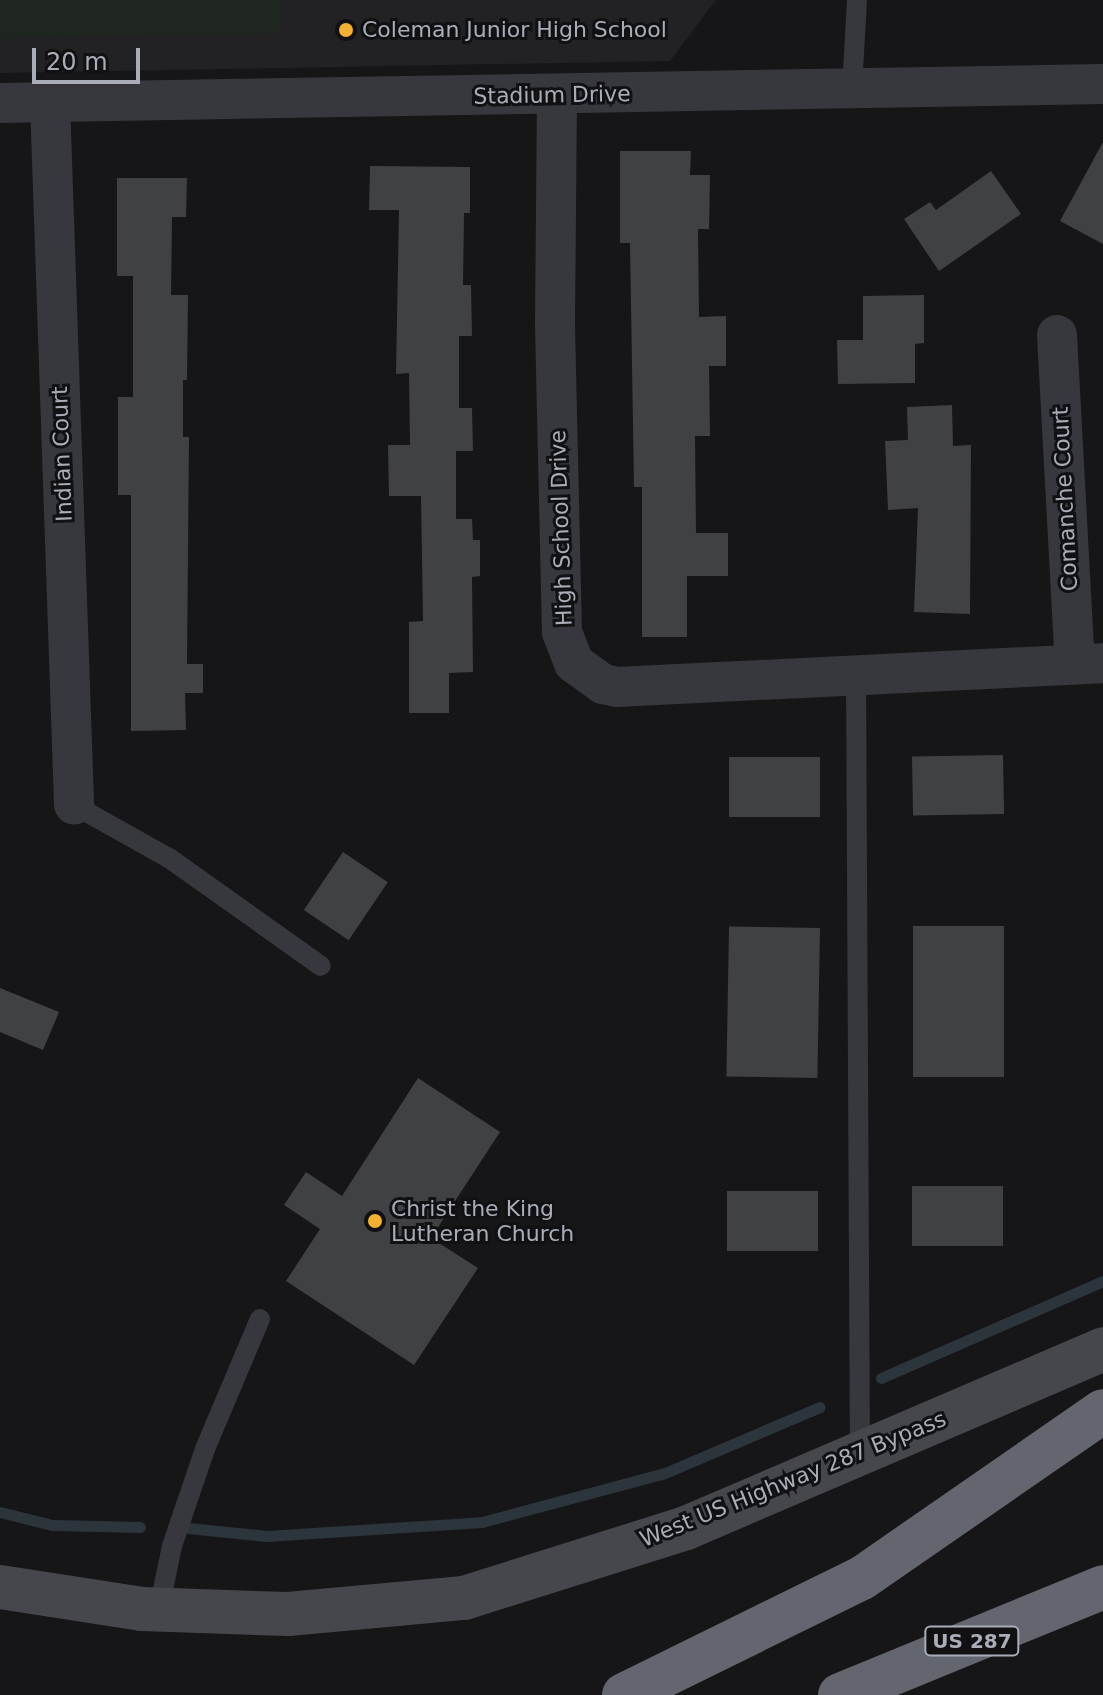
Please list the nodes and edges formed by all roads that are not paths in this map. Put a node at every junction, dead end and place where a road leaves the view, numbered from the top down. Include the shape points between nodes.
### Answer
1 (857, 0) edge
2 (1103, 84) edge
3 (852, 89) junction
4 (557, 95) junction
5 (50, 102) junction
6 (0, 103) edge
7 (1057, 335) dead end
8 (1089, 663) edge
9 (856, 674) junction
10 (74, 805) joint
11 (321, 966) dead end
12 (260, 1319) dead end
13 (1103, 1349) edge
14 (1103, 1411) edge
15 (860, 1453) junction
16 (0, 1587) edge
17 (1103, 1587) edge
18 (159, 1609) junction
19 (624, 1695) edge
20 (840, 1695) edge

1 - 3 lane
2 - 3 street, Stadium Drive
3 - 4 street, Stadium Drive
4 - 5 street, Stadium Drive
4 - 9 street, High School Drive via 555,325 562,632 574,663 603,684 617,687
5 - 6 street, Stadium Drive
5 - 10 street, Indian Court
7 - 8 street, Comanche Court
8 - 9 street, High School Drive
9 - 15 lane
10 - 11 lane via 169,858
12 - 18 lane via 205,1449 172,1546
13 - 15 main road, West US Highway 287 Bypass
14 - 19 highway via 862,1578
15 - 18 main road, West US Highway 287 Bypass via 686,1528 464,1598 288,1614
16 - 18 main road, West US Highway 287 Bypass
17 - 20 highway, US 287

